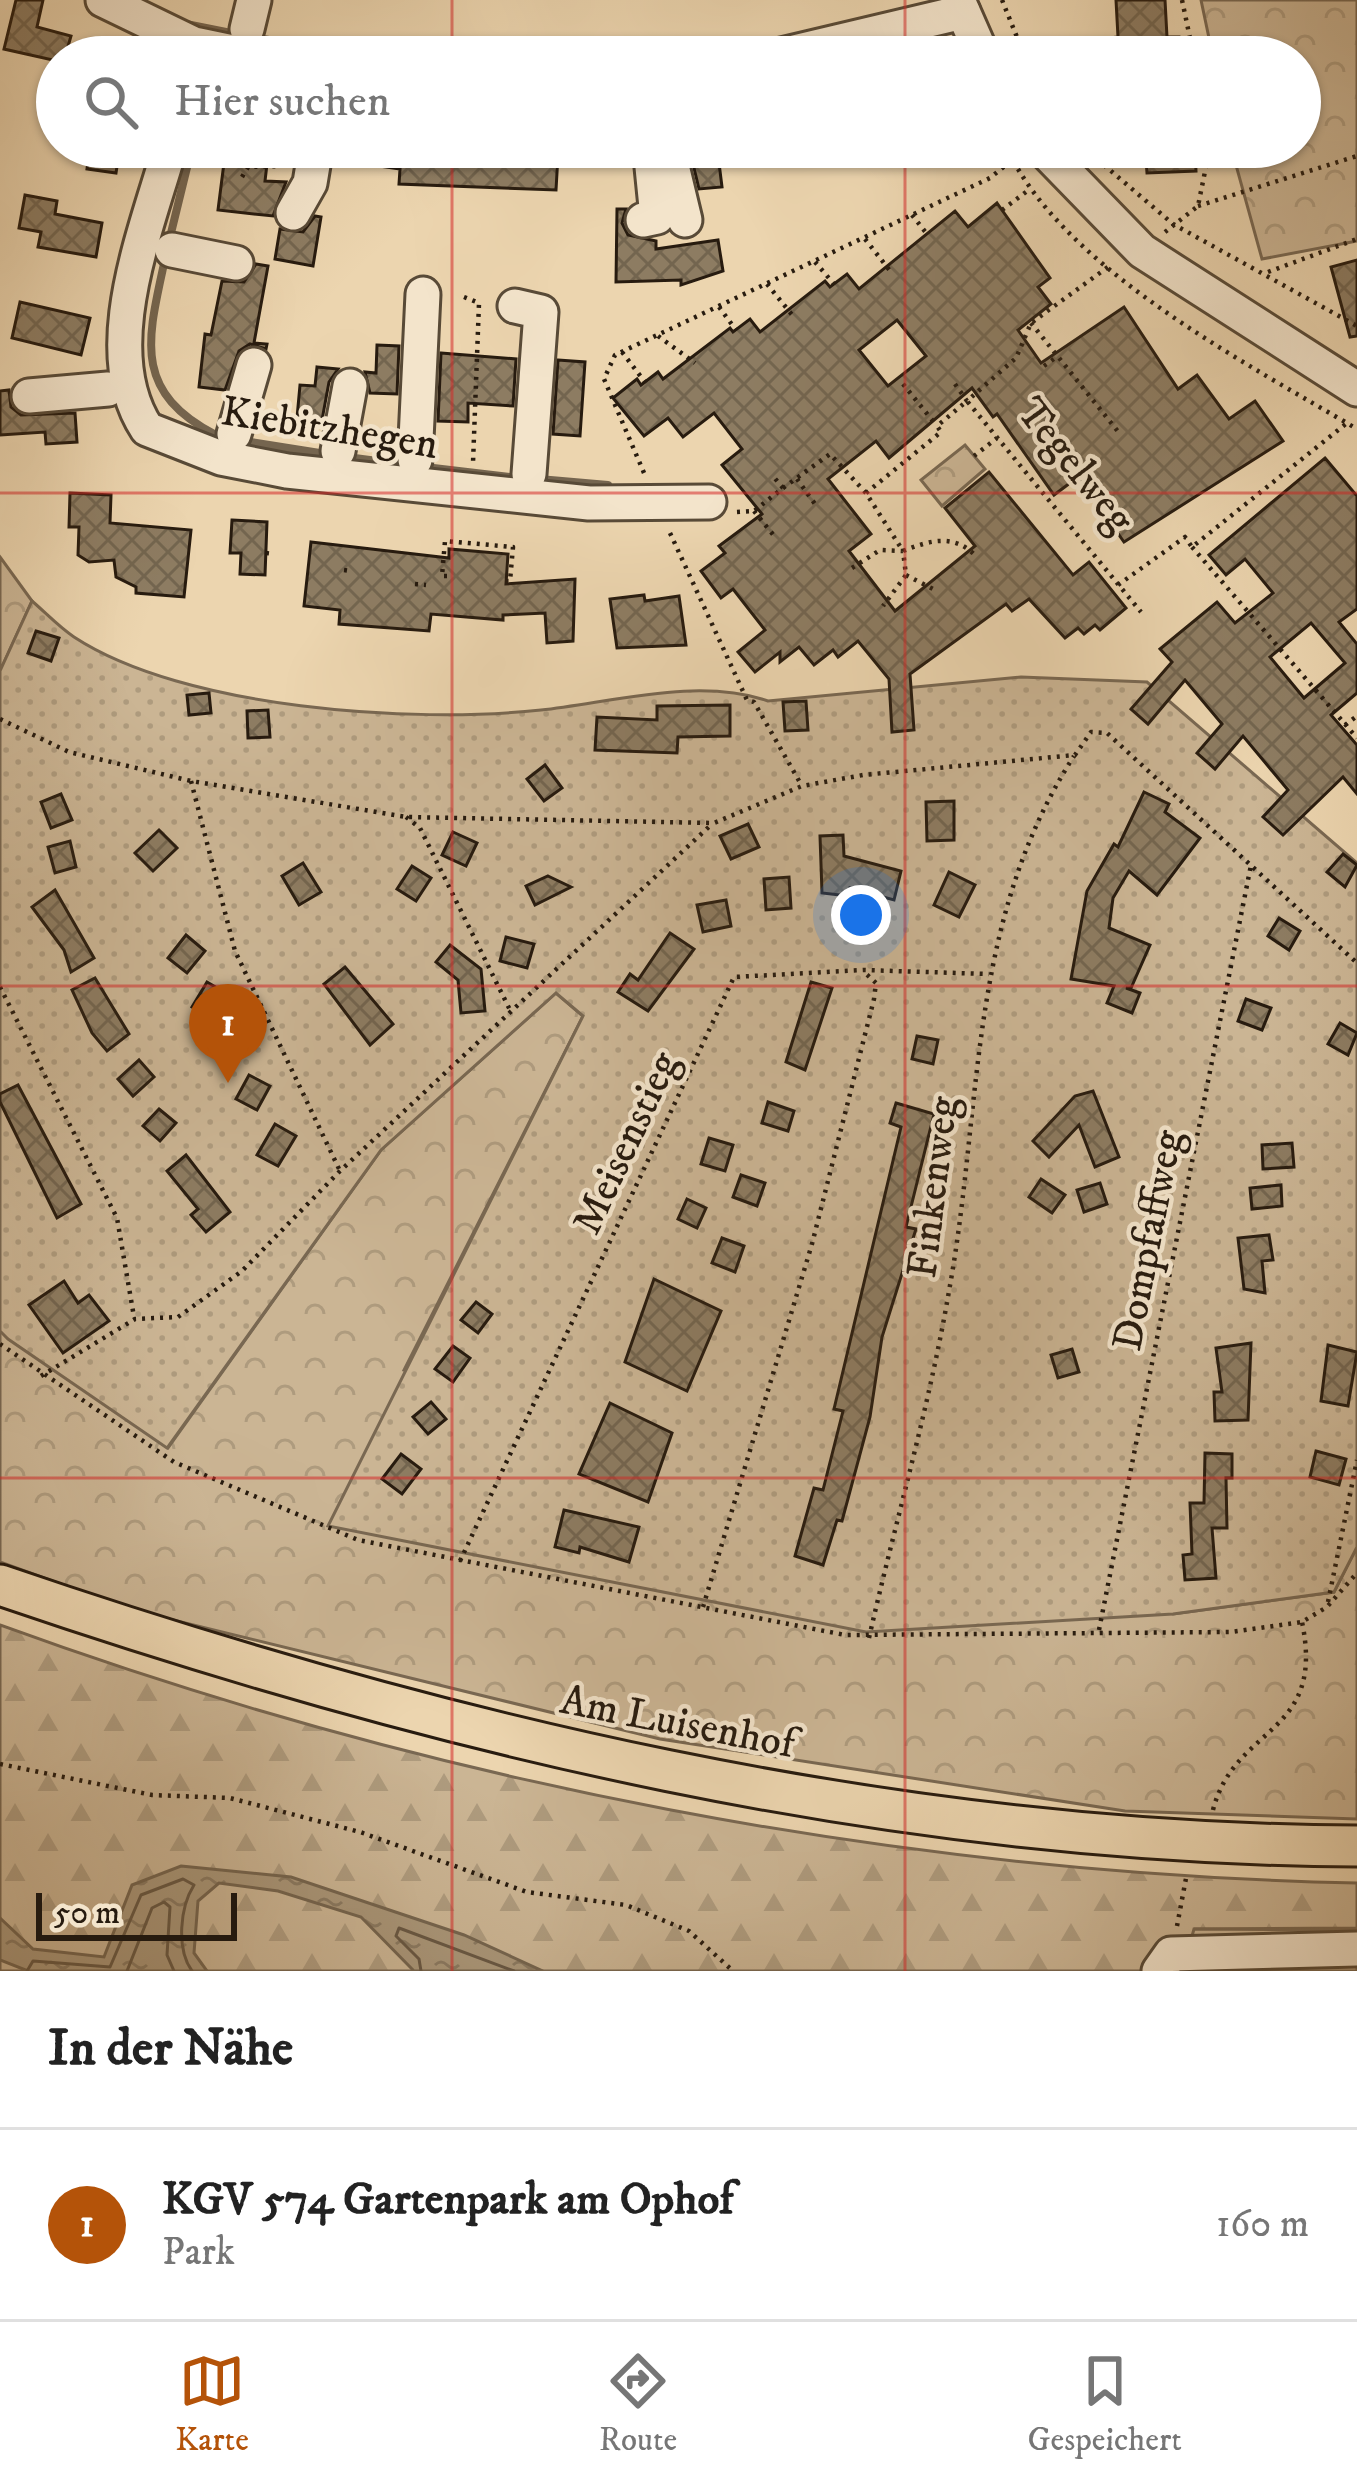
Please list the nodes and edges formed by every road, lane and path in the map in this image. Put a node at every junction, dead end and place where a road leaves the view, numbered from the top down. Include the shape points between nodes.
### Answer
1 (104, 0) edge
2 (1002, 0) edge
3 (1182, 0) edge
4 (960, 6) edge
5 (165, 36) edge
6 (850, 36) edge
7 (973, 36) edge
8 (1017, 36) edge
9 (1190, 36) edge
10 (1357, 156) edge
11 (1321, 167) edge
12 (165, 168) edge
13 (247, 168) edge
14 (250, 168) edge
15 (308, 168) edge
16 (652, 168) edge
17 (673, 168) edge
18 (1005, 168) edge
19 (1044, 168) edge
20 (1108, 168) edge
21 (1206, 168) edge
22 (1319, 168) edge
23 (242, 177) dead end
24 (1030, 189) dead end
25 (299, 194) joint
26 (1198, 206) junction
27 (1002, 210) dead end
28 (912, 215) junction
29 (644, 220) dead end
30 (685, 220) dead end
31 (1173, 224) junction
32 (927, 234) dead end
33 (865, 238) junction
34 (1357, 239) edge
35 (172, 250) dead end
36 (1142, 251) junction
37 (236, 262) dead end
38 (815, 262) junction
39 (1108, 267) dead end
40 (891, 272) dead end
41 (1268, 272) junction
42 (767, 284) junction
43 (834, 284) dead end
44 (434, 294) joint
45 (719, 307) junction
46 (535, 308) dead end
47 (793, 316) dead end
48 (1031, 323) junction
49 (1357, 326) edge
50 (736, 330) dead end
51 (658, 336) junction
52 (622, 352) junction
53 (1058, 356) junction
54 (695, 363) dead end
55 (254, 365) dead end
56 (1044, 366) dead end
57 (645, 382) dead end
58 (903, 384) dead end
59 (955, 384) dead end
60 (350, 386) dead end
61 (108, 389) dead end
62 (1357, 389) edge
63 (29, 396) dead end
64 (967, 401) junction
65 (1347, 423) dead end
66 (937, 426) junction
67 (234, 434) dead end
68 (1120, 434) dead end
69 (997, 438) junction
70 (814, 448) dead end
71 (338, 451) dead end
72 (974, 457) dead end
73 (823, 459) junction
74 (415, 460) joint
75 (531, 469) dead end
76 (772, 475) dead end
77 (796, 478) junction
78 (783, 488) junction
79 (866, 493) junction
80 (655, 500) junction
81 (709, 502) joint
82 (814, 504) dead end
83 (754, 511) junction
84 (775, 537) dead end
85 (1192, 547) junction
86 (903, 551) junction
87 (266, 553) dead end
88 (274, 554) dead end
89 (977, 557) dead end
90 (851, 568) dead end
91 (906, 575) junction
92 (447, 577) dead end
93 (506, 580) dead end
94 (415, 584) dead end
95 (426, 585) dead end
96 (1118, 585) junction
97 (935, 590) dead end
98 (883, 606) dead end
99 (1141, 612) dead end
100 (1357, 716) edge
101 (0, 719) edge
102 (1345, 725) junction
103 (1357, 738) edge
104 (1075, 754) junction
105 (191, 781) junction
106 (802, 786) junction
107 (406, 817) junction
108 (714, 823) junction
109 (1252, 862) junction
110 (1357, 963) edge
111 (863, 970) junction
112 (988, 974) junction
113 (0, 986) edge
114 (510, 1010) junction
115 (340, 1171) junction
116 (135, 1319) junction
117 (0, 1343) edge
118 (41, 1376) junction
119 (1357, 1460) edge
120 (459, 1564) junction
121 (1357, 1573) edge
122 (0, 1585) edge
123 (703, 1607) junction
124 (1327, 1607) junction
125 (1302, 1622) junction
126 (1099, 1630) junction
127 (869, 1638) junction
128 (0, 1764) edge
129 (1233, 1814) dead end
130 (1357, 1846) edge
131 (1187, 1867) dead end
132 (1357, 1949) edge
133 (1165, 1962) edge
134 (733, 1971) edge

1 - 5 street
2 - 8 path
3 - 9 path
4 - 6 street
4 - 7 street
10 - 11 path
12 - 80 street, Kiebitzhegen via 128,318 127,386 147,429 221,458 287,471 526,499 626,506
13 - 23 path
14 - 25 path
15 - 25 street
16 - 29 street via 657,217
17 - 30 street
18 - 28 path
19 - 36 street
20 - 31 path
21 - 26 path
22 - 26 path
24 - 27 path
26 - 31 path
28 - 32 path
28 - 33 path
31 - 36 path
31 - 41 path
33 - 38 path
33 - 40 path
34 - 41 path
35 - 37 street
36 - 62 street
38 - 42 path
38 - 43 path
39 - 48 path, Tegelweg
41 - 49 path
42 - 45 path
42 - 47 path
44 - 74 street
44 - 74 path via 479,303 473,465
45 - 50 path
45 - 51 path
46 - 75 street
48 - 53 path
48 - 64 path, Tegelweg via 1016,358
51 - 52 path
51 - 54 path
52 - 57 path
52 - 80 path via 604,379
53 - 56 path
53 - 68 path
55 - 67 street
58 - 66 path
59 - 64 path, Tegelweg
60 - 71 street
61 - 63 street
64 - 66 path, Tegelweg
64 - 69 path, Tegelweg
65 - 85 path, Tegelweg
66 - 79 path, Tegelweg via 941,432
69 - 72 path
69 - 96 path, Tegelweg
70 - 73 path
73 - 77 path
73 - 79 path via 830,454
76 - 78 path
77 - 78 path
77 - 82 path
78 - 83 path
79 - 86 path
80 - 81 street, Kiebitzhegen
80 - 106 path via 747,700
81 - 83 path
83 - 84 path
85 - 96 path, Tegelweg via 1186,537
85 - 102 path, Tegelweg
86 - 89 path via 932,539
86 - 90 path via 880,550
86 - 91 path
87 - 88 path
91 - 97 path
91 - 98 path
92 - 93 path via 445,542 513,547
94 - 95 path
96 - 99 path, Tegelweg
100 - 102 path
101 - 105 path via 68,752
102 - 103 path, Tegelweg
104 - 106 path
104 - 109 path via 1091,732 1107,734
104 - 112 path, Finkenweg via 1037,813
105 - 107 path
105 - 115 path via 235,951
106 - 108 path
107 - 108 path
107 - 114 path via 420,828
108 - 114 path
109 - 110 path
109 - 126 path, Dompfaffweg
111 - 112 path, Meisenstieg
111 - 120 path, Meisenstieg via 734,976
111 - 123 path via 876,982 874,999 812,1244
112 - 127 path, Finkenweg via 950,1291
113 - 116 path via 117,1218
114 - 115 path
115 - 116 path via 242,1271 178,1317
116 - 118 path
117 - 118 path
118 - 120 path via 174,1462 358,1540
119 - 124 path
120 - 123 path
121 - 124 path
122 - 130 main road, Am Luisenhof via 349,1695 662,1769 1026,1824
123 - 127 path
124 - 125 path
125 - 126 path via 1231,1632
125 - 129 path via 1304,1680 1284,1723 1243,1754 1219,1789 1213,1814
126 - 127 path
128 - 134 path via 152,1795 230,1798 360,1832 526,1892 626,1905 688,1931
131 - 133 path
132 - 133 street

